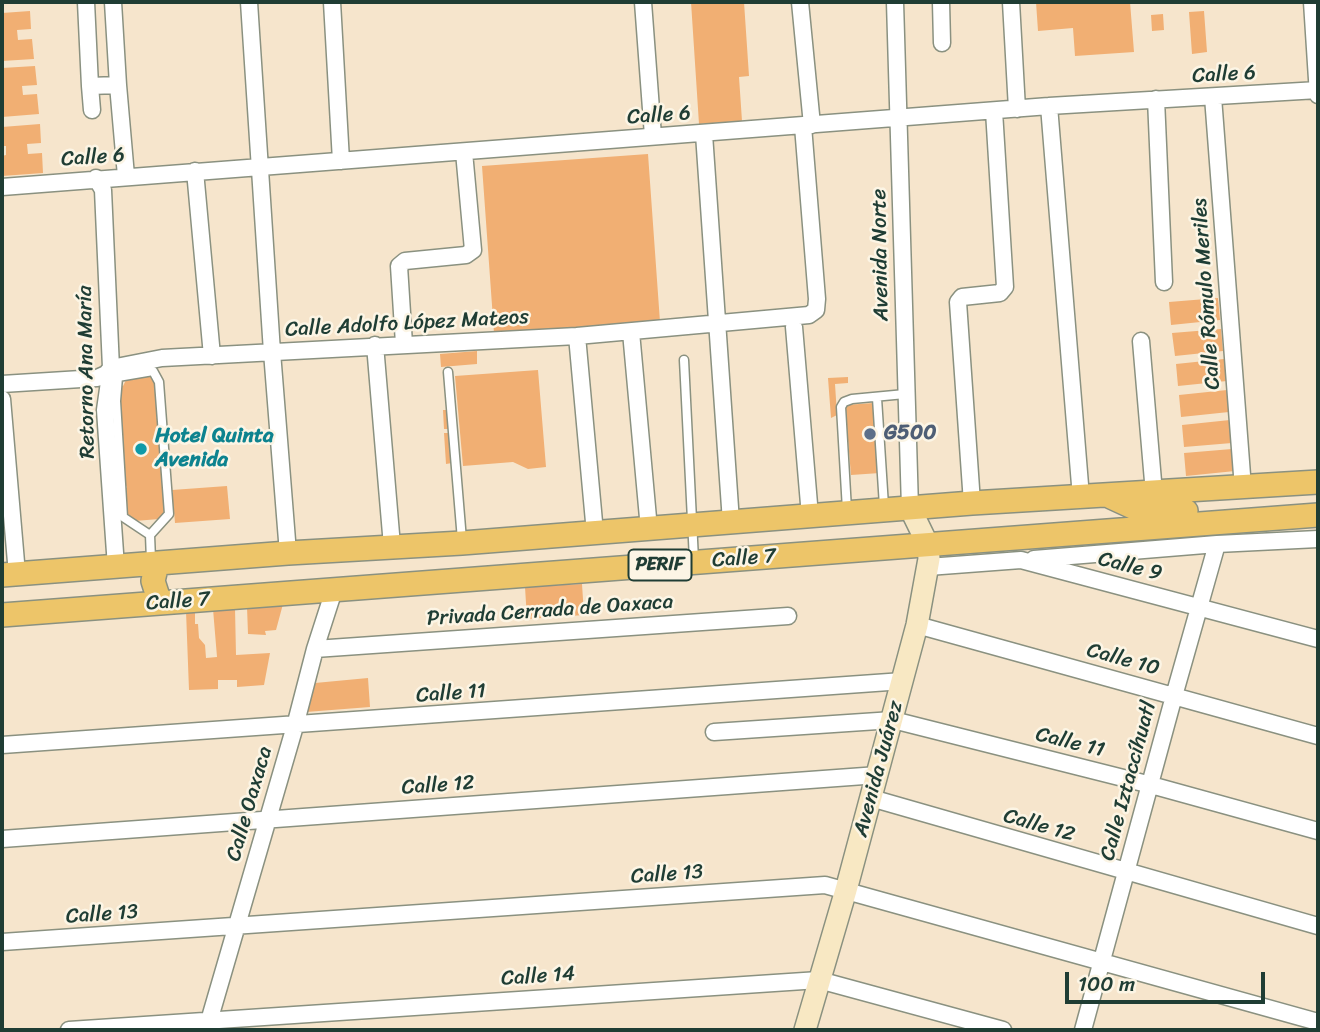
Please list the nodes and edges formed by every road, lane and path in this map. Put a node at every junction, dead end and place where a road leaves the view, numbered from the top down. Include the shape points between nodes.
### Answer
1 (86, 2) edge
2 (113, 2) edge
3 (248, 2) edge
4 (332, 2) edge
5 (643, 2) edge
6 (800, 2) edge
7 (899, 2) edge
8 (941, 2) edge
9 (1010, 2) edge
10 (1312, 2) edge
11 (942, 43) dead end
12 (118, 85) junction
13 (90, 86) junction
14 (1318, 91) edge
15 (1213, 97) junction
16 (1156, 99) junction
17 (1049, 106) junction
18 (1017, 109) junction
19 (92, 110) dead end
20 (994, 111) junction
21 (900, 118) junction
22 (808, 126) junction
23 (704, 134) junction
24 (653, 136) junction
25 (464, 152) junction
26 (341, 161) junction
27 (259, 167) junction
28 (195, 171) junction
29 (126, 176) junction
30 (96, 178) junction
31 (2, 187) edge
32 (1164, 282) dead end
33 (716, 325) junction
34 (794, 327) dead end
35 (631, 332) junction
36 (577, 336) junction
37 (1141, 341) dead end
38 (404, 344) junction
39 (375, 345) junction
40 (272, 352) junction
41 (212, 356) junction
42 (684, 360) dead end
43 (111, 368) junction
44 (449, 372) dead end
45 (2, 384) edge
46 (905, 394) junction
47 (877, 397) junction
48 (2, 399) edge
49 (1318, 482) edge
50 (1243, 488) junction
51 (1081, 497) junction
52 (1318, 502) edge
53 (972, 503) junction
54 (1159, 503) junction
55 (910, 508) junction
56 (885, 510) junction
57 (848, 513) junction
58 (1318, 515) edge
59 (810, 516) junction
60 (731, 522) junction
61 (693, 525) junction
62 (649, 529) junction
63 (595, 533) junction
64 (150, 534) junction
65 (1318, 538) edge
66 (462, 543) junction
67 (1217, 544) junction
68 (393, 547) junction
69 (288, 553) junction
70 (928, 556) junction
71 (1021, 560) junction
72 (694, 563) junction
73 (155, 564) junction
74 (116, 567) junction
75 (10, 575) edge
76 (334, 590) junction
77 (160, 603) junction
78 (1199, 606) junction
79 (2, 615) edge
80 (788, 616) dead end
81 (917, 625) junction
82 (1318, 639) edge
83 (315, 649) junction
84 (902, 681) junction
85 (1174, 696) junction
86 (893, 720) junction
87 (295, 726) junction
88 (714, 732) dead end
89 (1318, 736) edge
90 (2, 745) edge
91 (878, 775) junction
92 (1151, 785) junction
93 (871, 798) junction
94 (268, 820) junction
95 (1318, 831) edge
96 (2, 839) edge
97 (1126, 873) junction
98 (846, 890) junction
99 (1318, 926) edge
100 (236, 927) junction
101 (2, 942) edge
102 (1102, 962) junction
103 (819, 980) junction
104 (1318, 1022) edge
105 (208, 1025) edge
106 (69, 1030) edge
107 (804, 1030) edge
108 (1003, 1030) edge
109 (1083, 1030) edge

1 - 13 street
2 - 12 street
3 - 27 street
4 - 26 street
5 - 24 street
6 - 22 street
7 - 21 street, Avenida Norte
8 - 11 street
9 - 18 street
10 - 14 street
12 - 13 street
12 - 29 street
13 - 19 street
14 - 15 street, Calle 6
15 - 16 street, Calle 6
15 - 50 street, Calle Rómulo Meriles
16 - 17 street, Calle 6
16 - 32 street
17 - 18 street, Calle 6
17 - 51 street
18 - 20 street, Calle 6
20 - 21 street, Calle 6
20 - 53 street via 1003,291 959,299
21 - 22 street, Calle 6
21 - 46 street, Avenida Norte
22 - 23 street, Calle 6
22 - 33 street, Calle Adolfo López Mateos via 816,310 795,318
23 - 24 street, Calle 6
23 - 33 street
24 - 25 street, Calle 6
25 - 26 street, Calle 6
25 - 38 street via 473,250 467,255 399,265
26 - 27 street, Calle 6
27 - 28 street, Calle 6
27 - 40 street
28 - 29 street, Calle 6
28 - 41 street
29 - 30 street, Calle 6
30 - 31 street, Calle 6
30 - 43 street, Retorno Ana María via 103,190
33 - 35 street, Calle Adolfo López Mateos
33 - 60 street
34 - 59 street
35 - 36 street, Calle Adolfo López Mateos
35 - 62 street
36 - 38 street, Calle Adolfo López Mateos
36 - 63 street
37 - 54 street
38 - 39 street, Calle Adolfo López Mateos
39 - 40 street, Calle Adolfo López Mateos
39 - 68 street
40 - 41 street, Calle Adolfo López Mateos
40 - 69 street
41 - 43 street, Calle Adolfo López Mateos via 162,358
42 - 61 lane
43 - 45 street, Calle Adolfo López Mateos via 97,378
43 - 74 street, Retorno Ana María via 105,410
44 - 66 lane
46 - 47 lane
46 - 55 street, Avenida Norte
47 - 56 lane
47 - 57 lane via 852,399 841,407
48 - 75 street
49 - 50 main road
50 - 54 main road
51 - 53 main road, Calle 7 / PERIF
51 - 54 main road, Calle 7 / PERIF via 1108,495 1137,509
52 - 54 main road
53 - 55 main road, Calle 7 / PERIF
55 - 56 main road, Calle 7 / PERIF
55 - 70 street
56 - 57 main road, Calle 7 / PERIF
57 - 59 main road, Calle 7 / PERIF
58 - 70 main road, Calle 7 / PERIF
59 - 60 main road, Calle 7 / PERIF
60 - 61 main road, Calle 7 / PERIF
61 - 62 main road, Calle 7 / PERIF
61 - 72 lane
62 - 63 main road, Calle 7 / PERIF
63 - 66 main road, Calle 7 / PERIF
64 - 64 lane via 123,517 116,401 118,377 153,371 159,382 169,514
64 - 73 lane
65 - 67 street
66 - 68 main road, Calle 7 / PERIF
67 - 71 street
67 - 78 street, Calle Iztaccíhuatl
68 - 69 main road, Calle 7 / PERIF
69 - 73 main road, Calle 7 / PERIF
70 - 71 street, Calle 9
70 - 72 main road, Calle 7 / PERIF
70 - 81 street, Avenida Juárez
71 - 78 street, Calle 9
72 - 76 main road, Calle 7 / PERIF
73 - 74 main road, Calle 7 / PERIF
73 - 77 main road via 153,581
74 - 75 main road, Calle 7 / PERIF
76 - 77 main road, Calle 7 / PERIF
76 - 83 street, Calle Oaxaca
77 - 79 main road, Calle 7 / PERIF
78 - 82 street, Calle 9
78 - 85 street, Calle Iztaccíhuatl
80 - 83 street, Privada Cerrada de Oaxaca
81 - 84 street, Avenida Juárez
81 - 85 street, Calle 10
83 - 87 street, Calle Oaxaca
84 - 86 street, Avenida Juárez
84 - 87 street, Calle 11
85 - 89 street, Calle 10
85 - 92 street, Calle Iztaccíhuatl
86 - 88 street, Calle 11
86 - 91 street, Avenida Juárez
86 - 92 street, Calle 11
87 - 90 street, Calle 11
87 - 94 street, Calle Oaxaca
91 - 93 street, Avenida Juárez
91 - 94 street, Calle 12
92 - 95 street, Calle 11
92 - 97 street, Calle Iztaccíhuatl
93 - 97 street, Calle 12
93 - 98 street, Avenida Juárez
94 - 96 street, Calle 12
94 - 100 street, Calle Oaxaca
97 - 99 street, Calle 12
97 - 102 street, Calle Iztaccíhuatl
98 - 100 street, Calle 13 via 825,885
98 - 102 street, Calle 13
98 - 103 street, Avenida Juárez
100 - 101 street, Calle 13
100 - 105 street, Calle Oaxaca
102 - 104 street, Calle 13
102 - 109 street, Calle Iztaccíhuatl
103 - 105 street, Calle 14
103 - 107 street, Avenida Juárez
103 - 108 street, Calle 14
105 - 106 street, Calle 14

